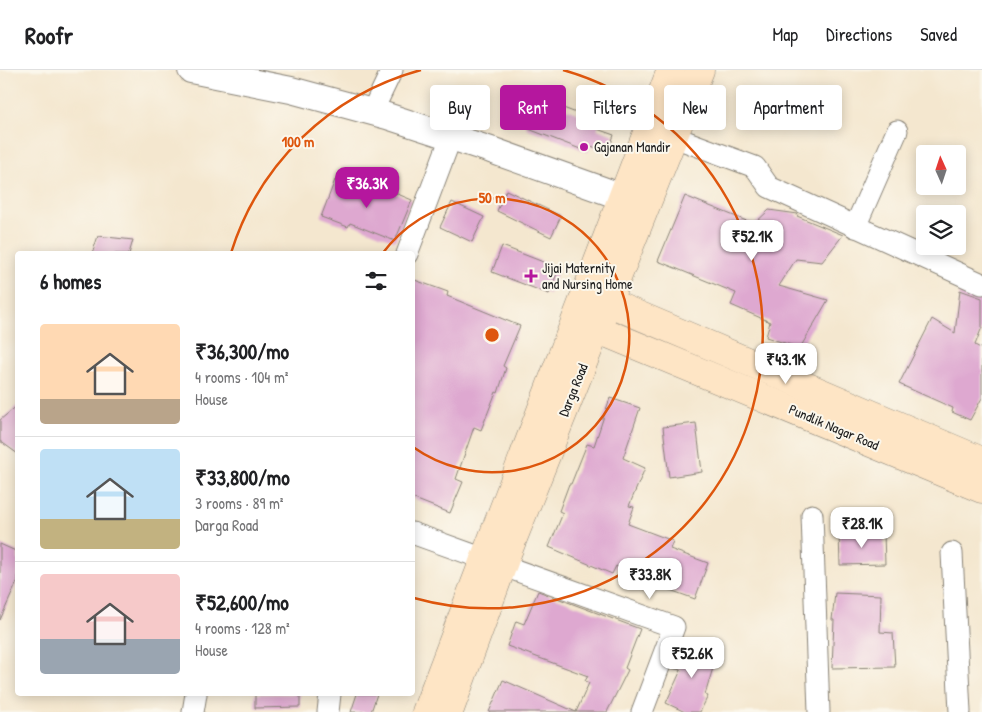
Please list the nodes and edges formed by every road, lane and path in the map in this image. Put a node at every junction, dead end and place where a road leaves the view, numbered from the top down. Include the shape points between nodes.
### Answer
1 (191, 70) edge
2 (392, 70) edge
3 (671, 70) edge
4 (700, 70) edge
5 (372, 112) junction
6 (897, 131) dead end
7 (451, 137) junction
8 (674, 137) junction
9 (622, 196) junction
10 (647, 206) junction
11 (856, 227) junction
12 (408, 251) edge
13 (982, 284) edge
14 (597, 297) junction
15 (586, 324) junction
16 (856, 407) junction
17 (846, 432) junction
18 (982, 461) edge
19 (982, 489) edge
20 (812, 515) dead end
21 (415, 535) edge
22 (952, 553) dead end
23 (493, 563) junction
24 (196, 696) edge
25 (330, 696) edge
26 (193, 712) edge
27 (328, 712) edge
28 (426, 712) edge
29 (449, 712) edge
30 (642, 712) edge
31 (819, 712) edge
32 (960, 712) edge

1 - 5 street via 291,90
2 - 5 street
3 - 9 main road, Darga Road
4 - 8 main road, Darga Road
5 - 7 street
6 - 11 street
7 - 9 street
7 - 12 street
8 - 10 main road, Darga Road
8 - 11 street via 755,167 769,187
9 - 10 street
9 - 14 main road, Darga Road
10 - 14 main road, Darga Road
11 - 13 street
14 - 15 main road, Darga Road
14 - 16 main road, Pundlik Nagar Road
15 - 17 main road, Pundlik Nagar Road
15 - 23 main road, Darga Road
16 - 17 main road
16 - 18 main road, Pundlik Nagar Road
17 - 19 main road, Pundlik Nagar Road
20 - 31 street
21 - 23 street
22 - 32 street
23 - 28 main road, Darga Road
23 - 29 main road, Darga Road
23 - 30 street via 674,627
24 - 26 street
25 - 27 street

